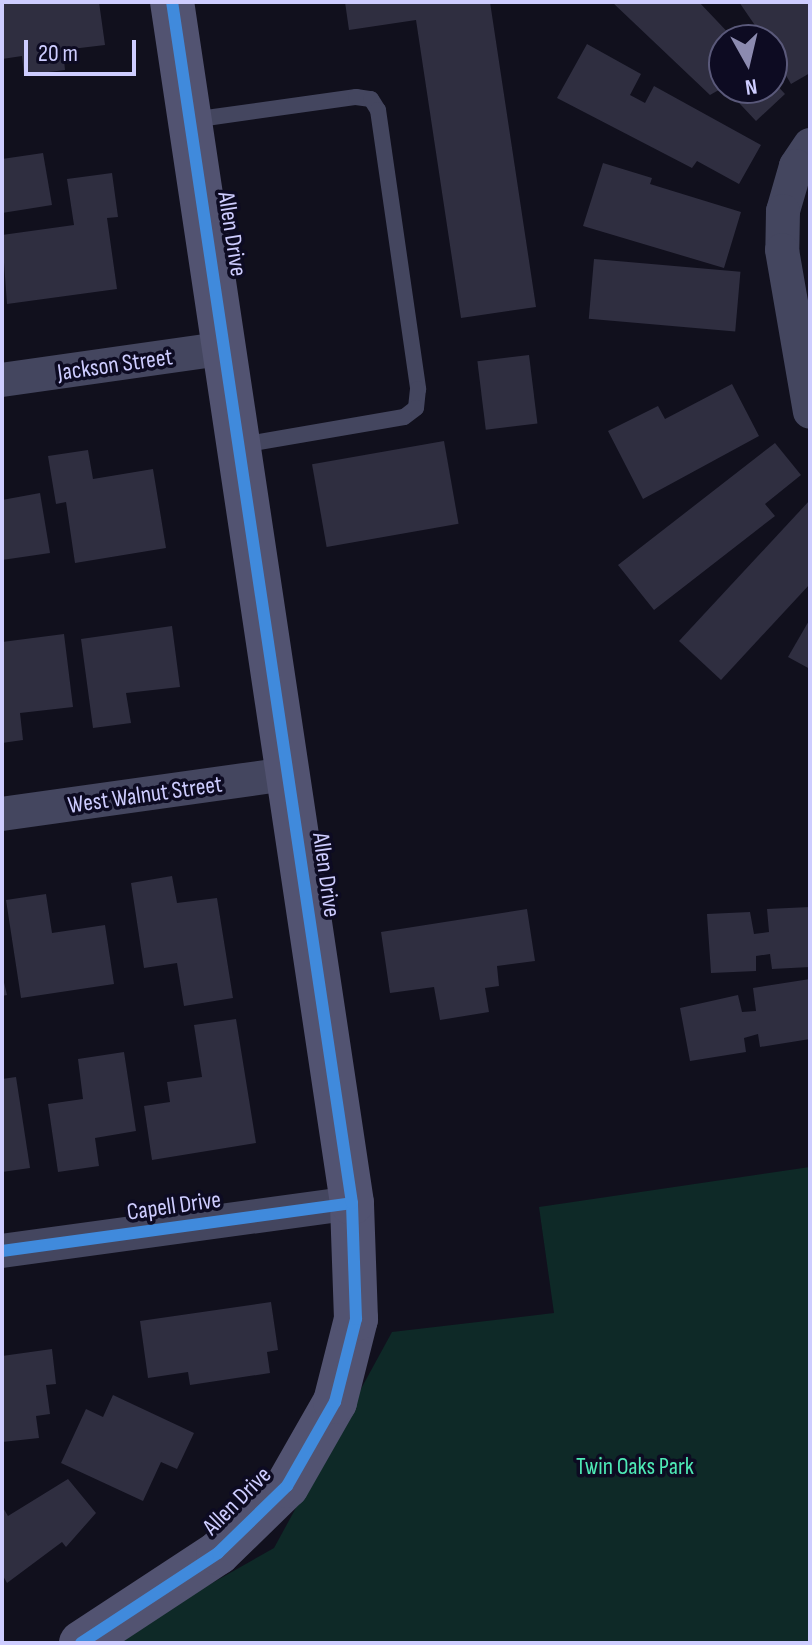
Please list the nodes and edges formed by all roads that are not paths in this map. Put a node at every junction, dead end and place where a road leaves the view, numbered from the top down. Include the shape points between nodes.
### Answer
1 (172, 2) edge
2 (191, 120) junction
3 (810, 145) edge
4 (228, 348) junction
5 (2, 380) edge
6 (810, 412) edge
7 (242, 445) junction
8 (288, 774) junction
9 (2, 814) edge
10 (352, 1203) junction
11 (2, 1251) edge
12 (81, 1643) edge

1 - 2 street, Allen Drive
2 - 4 street, Allen Drive
2 - 7 lane via 356,97 371,99 378,110 418,389 416,408 404,417
3 - 6 street via 796,166 783,211 782,250 801,385
4 - 5 street, Jackson Street
4 - 7 street, Allen Drive
7 - 8 street, Allen Drive
8 - 9 street, West Walnut Street
8 - 10 street, Allen Drive
10 - 11 street, Capell Drive
10 - 12 street, Allen Drive via 356,1319 335,1402 287,1486 218,1553

